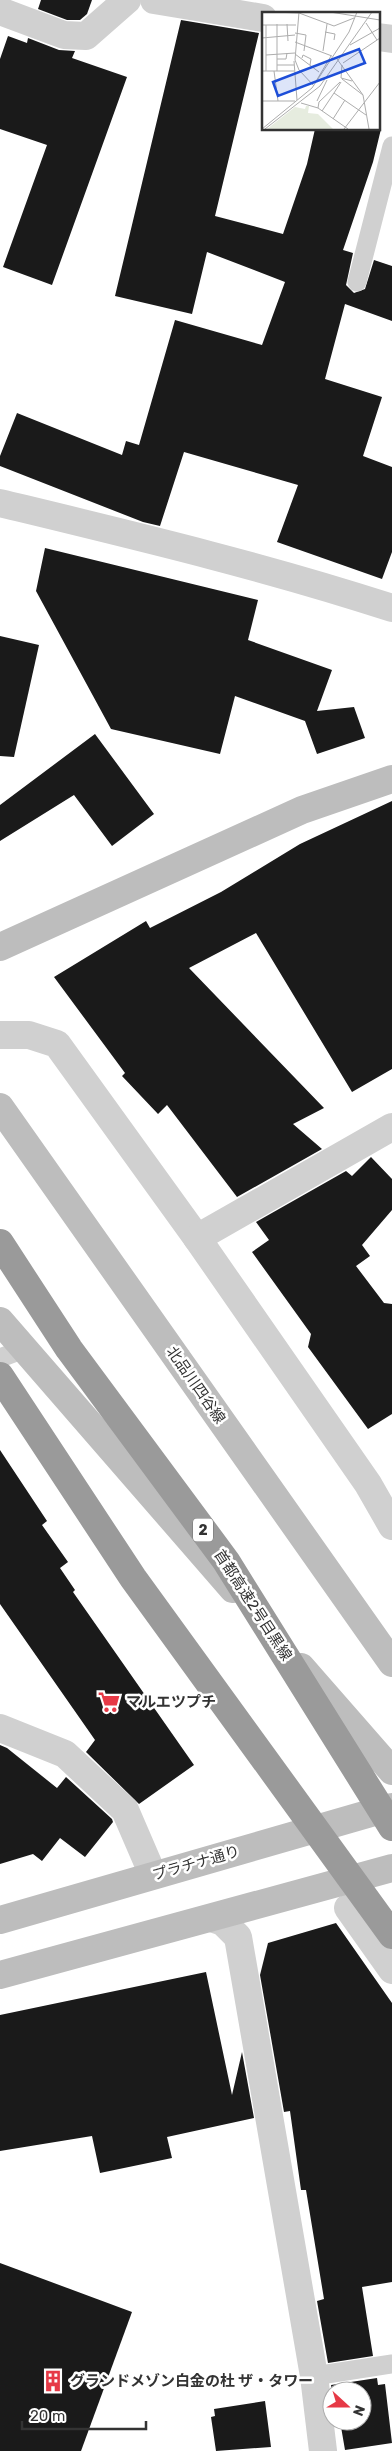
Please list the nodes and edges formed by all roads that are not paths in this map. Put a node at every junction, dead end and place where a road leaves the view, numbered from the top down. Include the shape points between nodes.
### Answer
1 (127, 0) edge
2 (154, 0) edge
3 (0, 11) edge
4 (262, 18) edge
5 (392, 146) edge
6 (357, 282) dead end
7 (0, 503) edge
8 (392, 608) edge
9 (392, 779) edge
10 (0, 947) edge
11 (0, 1035) edge
12 (0, 1107) edge
13 (392, 1127) edge
14 (197, 1238) junction
15 (0, 1243) edge
16 (0, 1321) edge
17 (12, 1354) edge
18 (0, 1376) edge
19 (392, 1526) edge
20 (392, 1664) edge
21 (0, 1728) edge
22 (392, 1771) edge
23 (392, 1807) edge
24 (392, 1827) edge
25 (392, 1868) edge
26 (153, 1875) junction
27 (348, 1908) dead end
28 (211, 1918) junction
29 (0, 1920) edge
30 (392, 1935) edge
31 (392, 1970) edge
32 (0, 1974) edge
33 (392, 2364) edge
34 (314, 2376) junction
35 (323, 2451) edge

1 - 3 street via 86,36 64,35
2 - 4 street
5 - 6 lane
7 - 8 street via 181,546 313,582
9 - 10 main road via 302,810
11 - 14 street via 29,1035 57,1044
12 - 20 main road, 北品川四谷線
13 - 14 street
14 - 19 street via 368,1484
15 - 24 highway, 首都高速2号目黒線 / 2 via 69,1349 226,1561
16 - 17 main road
17 - 22 main road
18 - 30 highway via 133,1578
21 - 26 street via 65,1754 125,1810
23 - 26 main road, プラチナ通り
25 - 28 main road
26 - 29 main road, プラチナ通り
27 - 31 street
28 - 32 main road
28 - 34 street via 223,1922 238,1937
33 - 34 lane
34 - 35 street

